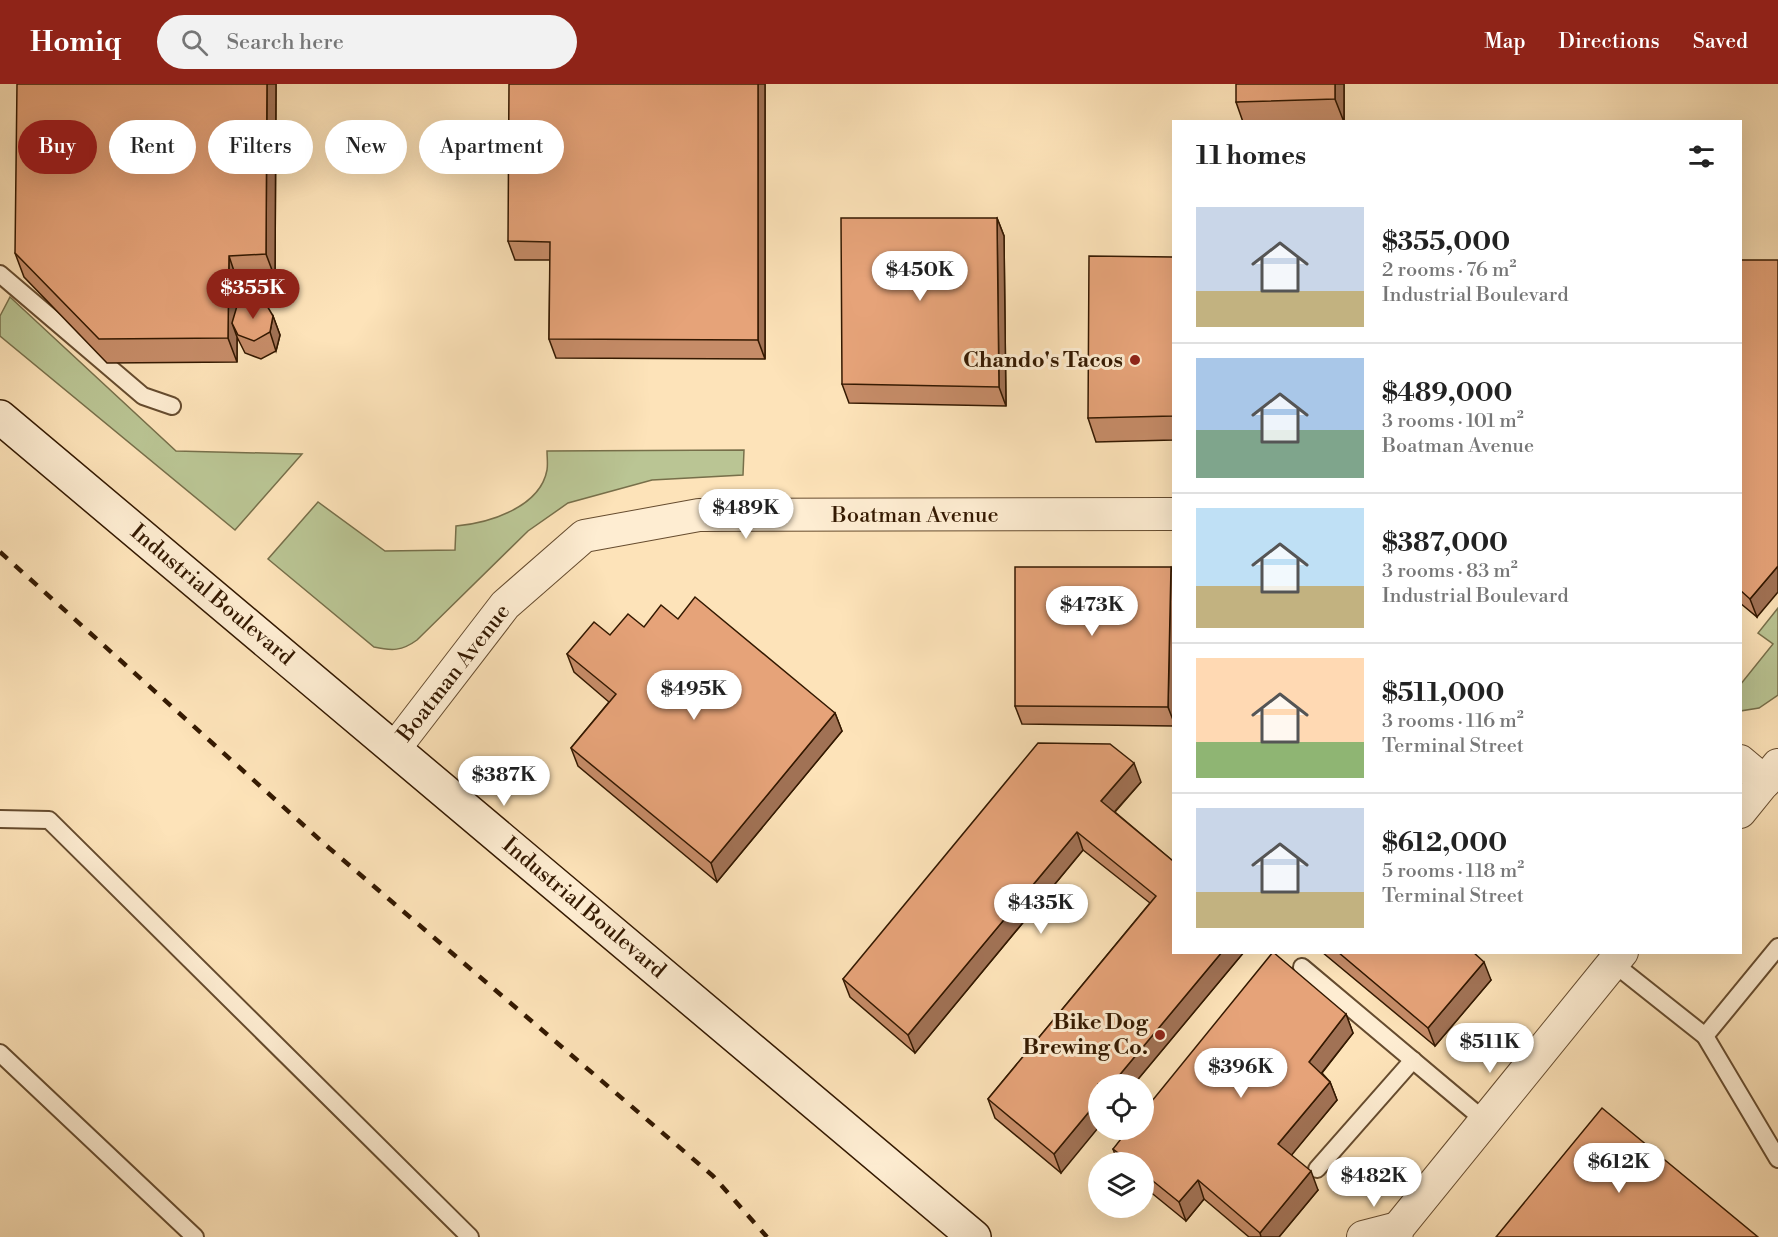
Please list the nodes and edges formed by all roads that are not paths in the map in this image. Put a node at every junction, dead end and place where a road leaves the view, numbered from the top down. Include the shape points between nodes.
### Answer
1 (0, 274) edge
2 (172, 406) dead end
3 (0, 417) edge
4 (1172, 514) edge
5 (395, 748) junction
6 (1742, 762) edge
7 (1772, 773) edge
8 (1742, 810) edge
9 (0, 819) edge
10 (1778, 947) edge
11 (1617, 958) edge
12 (1302, 967) dead end
13 (1705, 1036) junction
14 (0, 1053) edge
15 (1413, 1060) junction
16 (1484, 1120) junction
17 (1778, 1159) edge
18 (1317, 1169) dead end
19 (1397, 1232) edge
20 (195, 1237) edge
21 (470, 1237) edge
22 (974, 1237) edge
23 (1363, 1237) edge

1 - 2 lane via 143,396
3 - 5 main road, Industrial Boulevard
4 - 5 street, Boatman Avenue via 699,515 584,536 506,605
5 - 22 main road, Industrial Boulevard
6 - 7 street
7 - 8 street
9 - 21 lane via 49,820
10 - 13 lane
11 - 13 lane
11 - 16 street
12 - 15 lane
13 - 17 lane
14 - 20 lane
15 - 16 lane
15 - 18 lane
16 - 19 street
19 - 23 street

